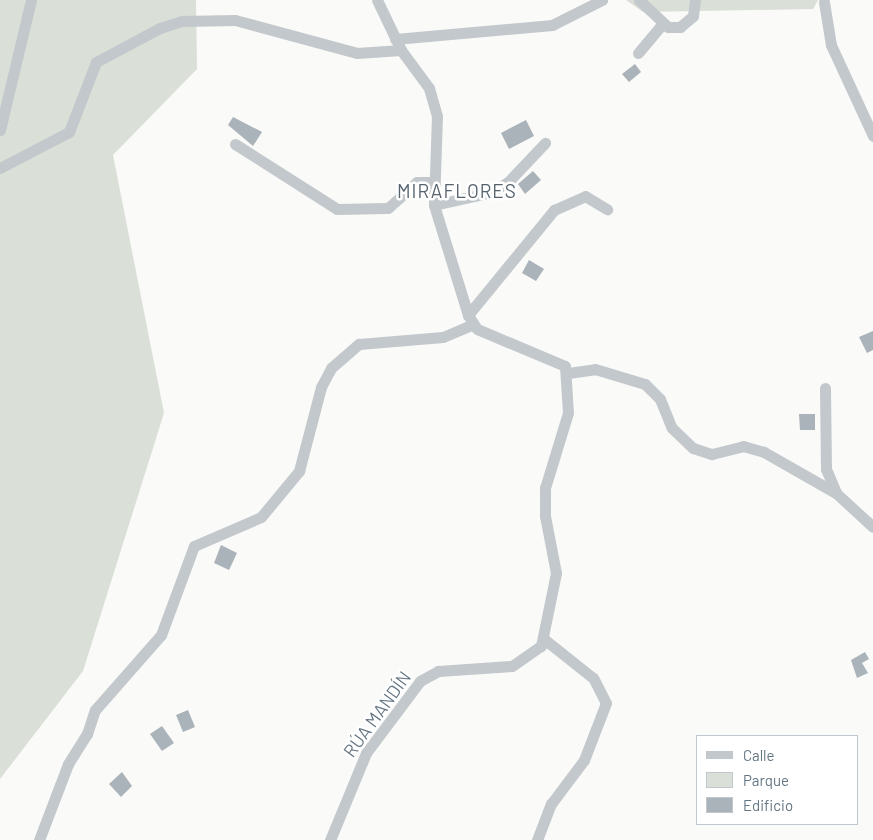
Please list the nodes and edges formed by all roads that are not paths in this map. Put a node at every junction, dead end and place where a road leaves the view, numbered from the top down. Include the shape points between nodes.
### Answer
1 (31, 0) edge
2 (377, 0) edge
3 (602, 0) edge
4 (639, 0) edge
5 (695, 0) edge
6 (824, 2) dead end
7 (663, 23) junction
8 (395, 39) junction
9 (401, 50) junction
10 (638, 53) dead end
11 (0, 130) edge
12 (873, 136) edge
13 (545, 143) dead end
14 (235, 144) dead end
15 (0, 168) edge
16 (432, 182) junction
17 (434, 205) junction
18 (607, 209) dead end
19 (470, 320) junction
20 (568, 373) junction
21 (825, 388) dead end
22 (836, 493) junction
23 (873, 527) edge
24 (544, 639) junction
25 (39, 840) edge
26 (330, 840) edge
27 (537, 840) edge

1 - 11 street
2 - 8 street
3 - 8 street via 552,25
4 - 7 street
5 - 7 street via 689,22 680,27
6 - 12 street via 831,46
7 - 10 street
8 - 9 street
9 - 15 street via 357,53 235,20 182,22 160,28 96,62 69,132
9 - 16 street via 428,88 437,116 440,138
13 - 17 street via 492,192
14 - 16 street via 337,209 388,208 417,182
16 - 17 street
17 - 19 street
18 - 19 street via 585,196 554,210
19 - 20 street via 559,362
19 - 25 street via 443,337 359,344 331,368 321,387 299,471 261,517 194,546 162,635 95,710
20 - 22 street via 595,369 645,384 660,399 672,428 693,448 712,454 748,447
20 - 24 street via 566,429 545,488 556,573
21 - 22 street via 826,469
22 - 23 street
24 - 26 street, RÚA MANDÍN via 536,650 512,666 438,671 420,681 361,762
24 - 27 street via 593,678 606,703 584,760 551,804

